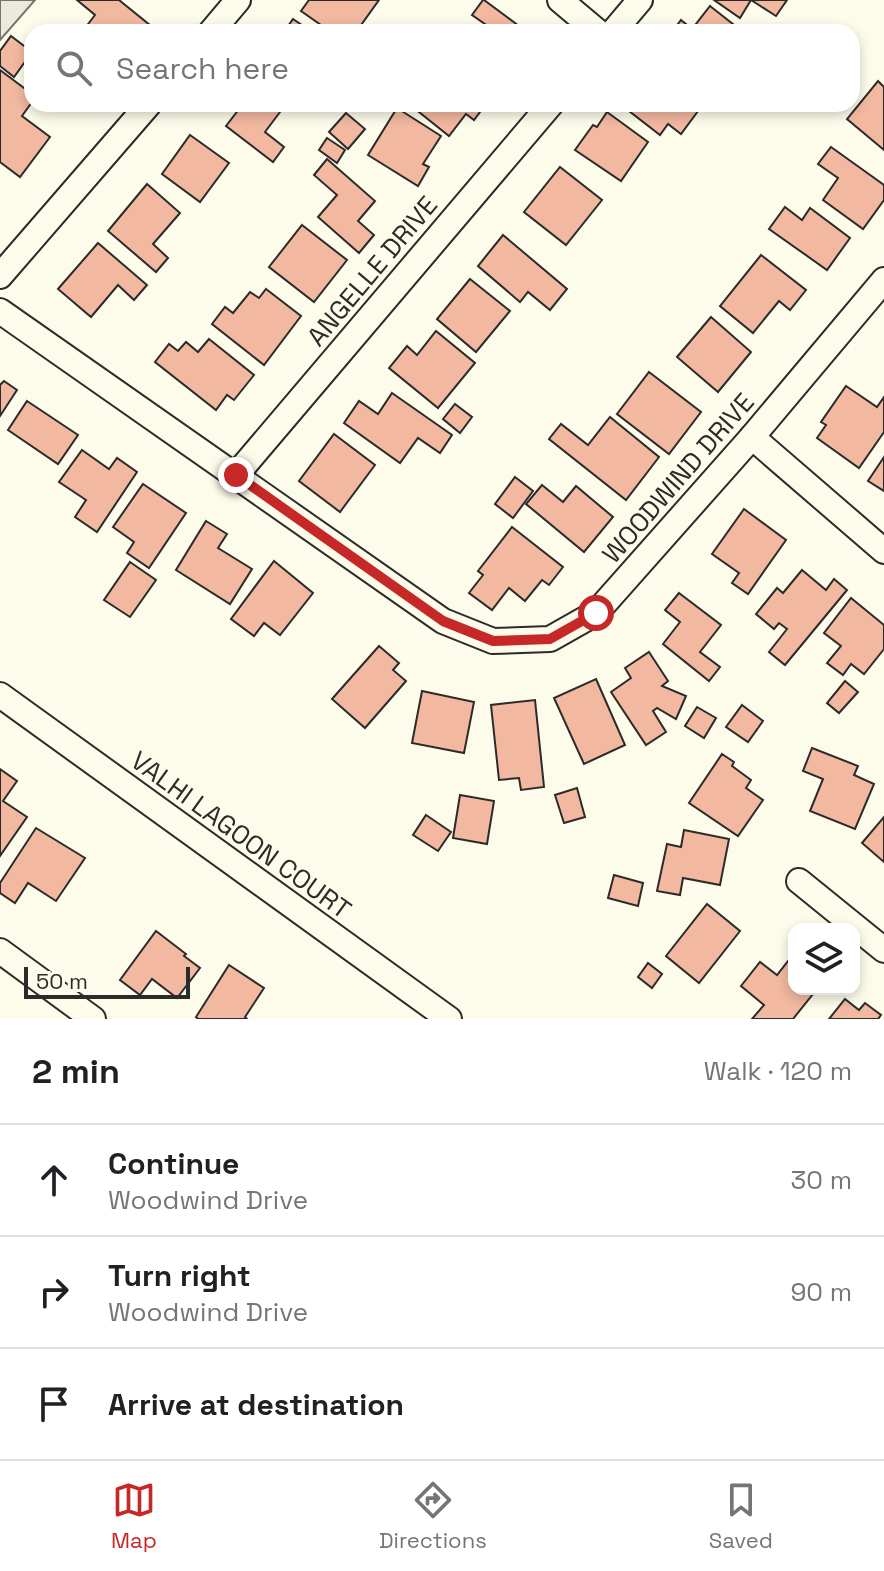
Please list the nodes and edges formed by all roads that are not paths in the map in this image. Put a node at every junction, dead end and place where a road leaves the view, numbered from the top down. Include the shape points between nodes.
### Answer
1 (238, 0) edge
2 (560, 0) edge
3 (640, 0) edge
4 (218, 24) edge
5 (588, 24) edge
6 (620, 24) edge
7 (142, 112) edge
8 (544, 112) edge
9 (0, 276) edge
10 (884, 280) edge
11 (0, 311) edge
12 (752, 437) junction
13 (236, 475) junction
14 (884, 551) edge
15 (0, 695) edge
16 (799, 881) dead end
17 (884, 950) edge
18 (0, 951) edge
19 (93, 1019) edge
20 (449, 1019) edge

1 - 4 street
2 - 5 street
3 - 6 street
7 - 9 street
8 - 13 street, ANGELLE DRIVE
10 - 12 street, WOODWIND DRIVE
11 - 13 street, WOODWIND DRIVE
12 - 13 street, WOODWIND DRIVE via 596,613 550,639 493,641 443,621
12 - 14 street
15 - 20 street, VALHI LAGOON COURT
16 - 17 street
18 - 19 street

